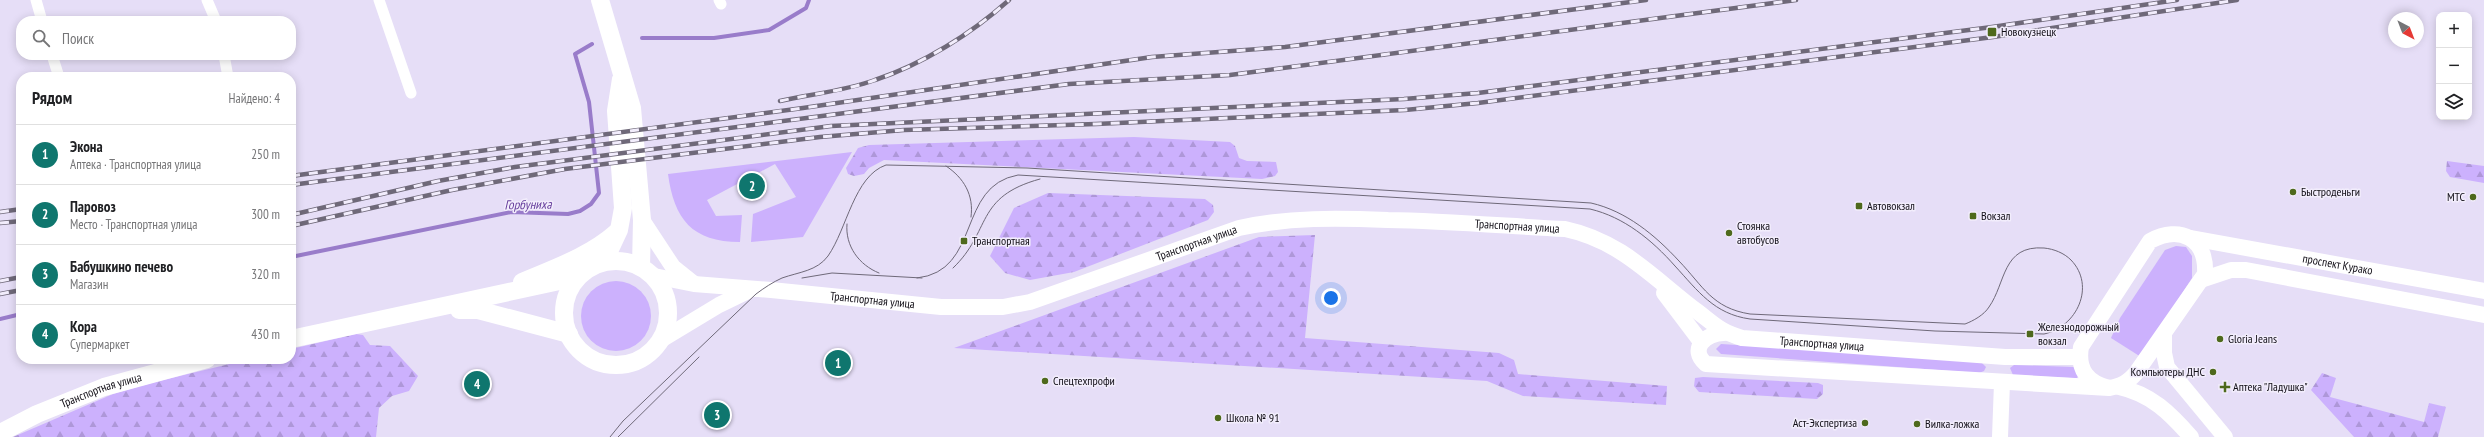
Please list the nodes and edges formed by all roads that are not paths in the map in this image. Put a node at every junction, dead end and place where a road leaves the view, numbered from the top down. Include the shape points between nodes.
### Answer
1 (36, 0) edge
2 (207, 0) edge
3 (379, 0) edge
4 (602, 3) edge
5 (41, 16) edge
6 (214, 16) edge
7 (54, 60) edge
8 (225, 60) edge
9 (57, 72) edge
10 (227, 72) edge
11 (622, 73) junction
12 (411, 93) dead end
13 (642, 220) junction
14 (619, 230) junction
15 (2191, 238) junction
16 (604, 262) junction
17 (1640, 265) junction
18 (648, 272) junction
19 (578, 277) junction
20 (2201, 280) junction
21 (694, 284) junction
22 (753, 289) junction
23 (2484, 292) edge
24 (477, 299) junction
25 (432, 310) junction
26 (2484, 315) edge
27 (1724, 333) junction
28 (569, 334) junction
29 (2164, 335) junction
30 (296, 338) edge
31 (661, 340) junction
32 (1701, 342) junction
33 (2005, 357) junction
34 (2079, 357) junction
35 (189, 364) edge
36 (2002, 383) junction
37 (2114, 387) junction
38 (0, 434) edge
39 (2000, 437) edge
40 (2191, 437) edge
41 (2225, 437) edge

1 - 5 street
2 - 6 street
3 - 12 street
4 - 11 main road
7 - 9 street
8 - 10 street
11 - 13 main road via 632,108
11 - 14 main road via 616,111 623,208
13 - 18 main road
13 - 21 main road via 673,267
14 - 16 main road
14 - 24 main road via 601,245 580,256 521,283
15 - 20 main road via 2202,249 2206,262 2205,274
15 - 23 main road, проспект Курако
15 - 34 main road, проспект Курако via 2175,233 2163,234 2150,242 2081,347
16 - 18 main road via 623,261
16 - 19 main road
17 - 22 main road, Транспортная улица via 1610,245 1587,234 1565,229 1323,218 1263,223 1239,228 1030,302 1003,307 941,307
17 - 27 main road, Транспортная улица
17 - 32 main road, Транспортная улица
18 - 21 main road, Транспортная улица
18 - 31 main road via 664,291 668,307 667,324
19 - 24 main road
19 - 28 main road via 565,304
20 - 26 main road, проспект Курако via 2231,270 2246,270
20 - 29 main road
21 - 22 main road, Транспортная улица
22 - 31 main road via 718,305
24 - 25 main road
25 - 28 main road via 478,310
25 - 30 main road
27 - 32 main road via 1707,336
27 - 33 main road, Транспортная улица via 1742,338
28 - 31 main road via 586,355 616,365 644,357
29 - 37 main road via 2132,377
29 - 41 main road via 2167,367
32 - 36 main road via 1699,350 1702,360 1715,366
33 - 34 main road, Транспортная улица
33 - 36 main road via 1998,364 1996,371
34 - 37 main road via 2086,376 2096,385
35 - 38 main road, Транспортная улица via 104,387 37,414
36 - 37 main road
36 - 39 main road
37 - 40 main road via 2155,400

